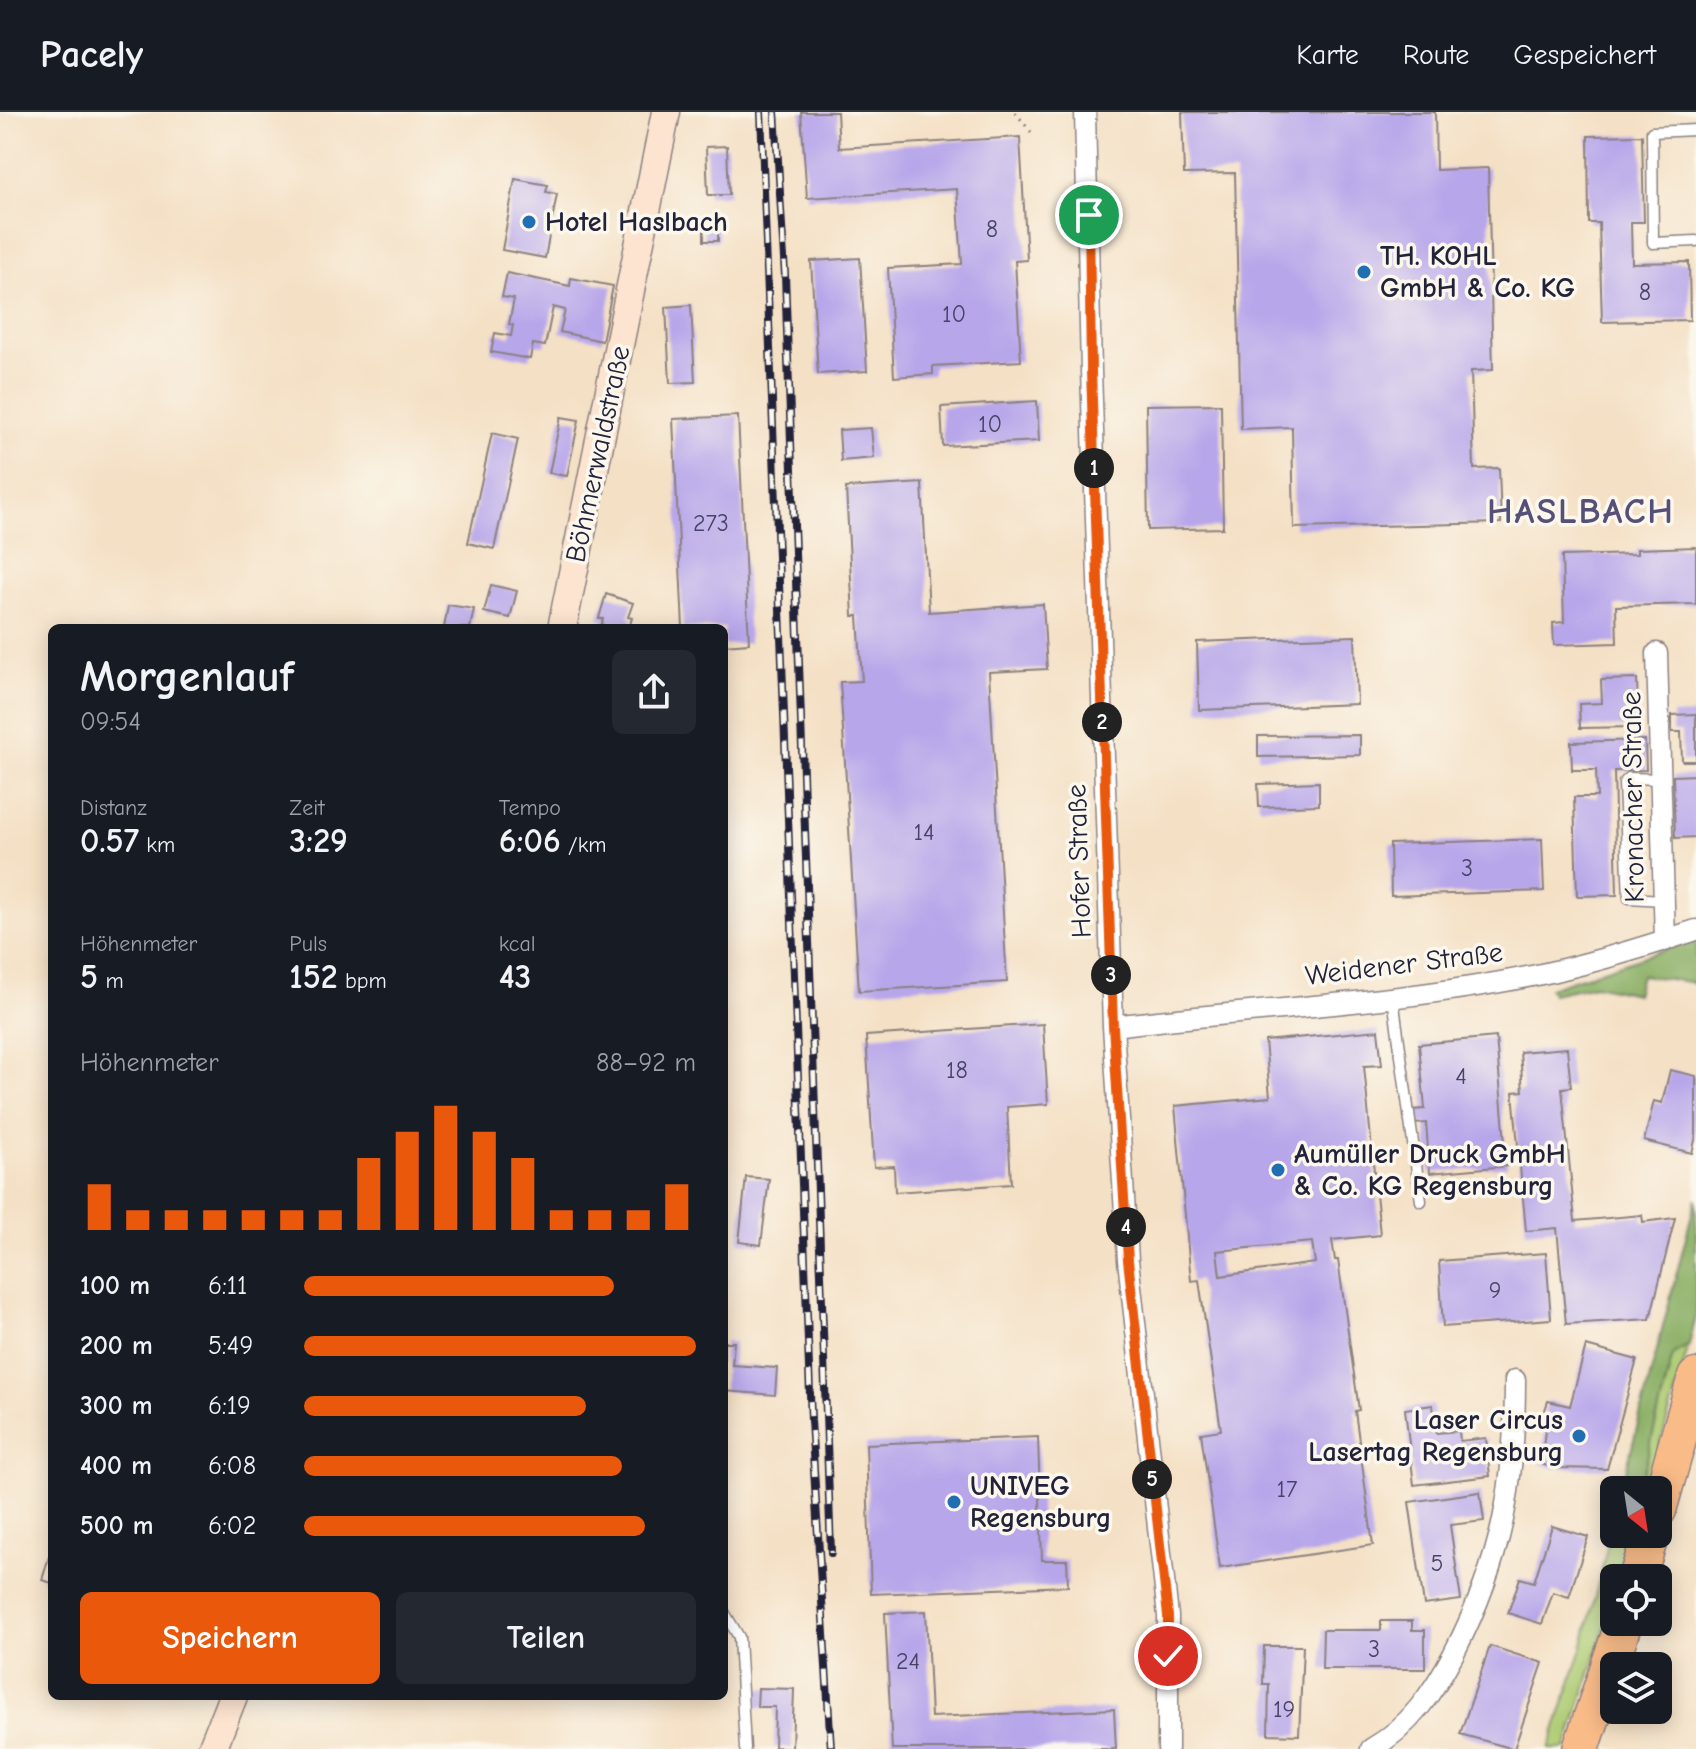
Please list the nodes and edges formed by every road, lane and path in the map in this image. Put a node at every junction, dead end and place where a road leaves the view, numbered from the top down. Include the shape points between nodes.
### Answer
1 (666, 112) edge
2 (1015, 112) edge
3 (1085, 112) edge
4 (1696, 130) edge
5 (1031, 132) dead end
6 (1696, 241) edge
7 (563, 624) edge
8 (1657, 653) dead end
9 (1660, 779) junction
10 (1663, 900) junction
11 (1696, 930) edge
12 (1665, 941) junction
13 (1393, 998) junction
14 (1113, 1026) junction
15 (1421, 1201) dead end
16 (1696, 1377) edge
17 (1515, 1380) dead end
18 (1668, 1476) edge
19 (728, 1619) edge
20 (1619, 1636) edge
21 (231, 1700) edge
22 (212, 1749) edge
23 (745, 1749) edge
24 (1168, 1749) edge
25 (1371, 1749) edge
26 (1581, 1749) edge

1 - 7 street, Böhmerwaldstraße
2 - 5 path
3 - 14 street, Hofer Straße
4 - 6 lane via 1652,132 1653,243
8 - 9 street, Kronacher Straße
9 - 10 street, Kronacher Straße
9 - 10 lane via 1629,778 1624,783 1629,898
10 - 12 street, Kronacher Straße
11 - 12 street, Weidener Straße
12 - 13 street, Weidener Straße via 1531,976
13 - 14 street, Weidener Straße
13 - 15 lane
14 - 24 street, Hofer Straße via 1128,1260 1168,1616
16 - 18 highway
17 - 25 street via 1511,1483 1485,1589 1439,1681 1388,1740
19 - 23 lane via 739,1637
20 - 26 highway
21 - 22 street

